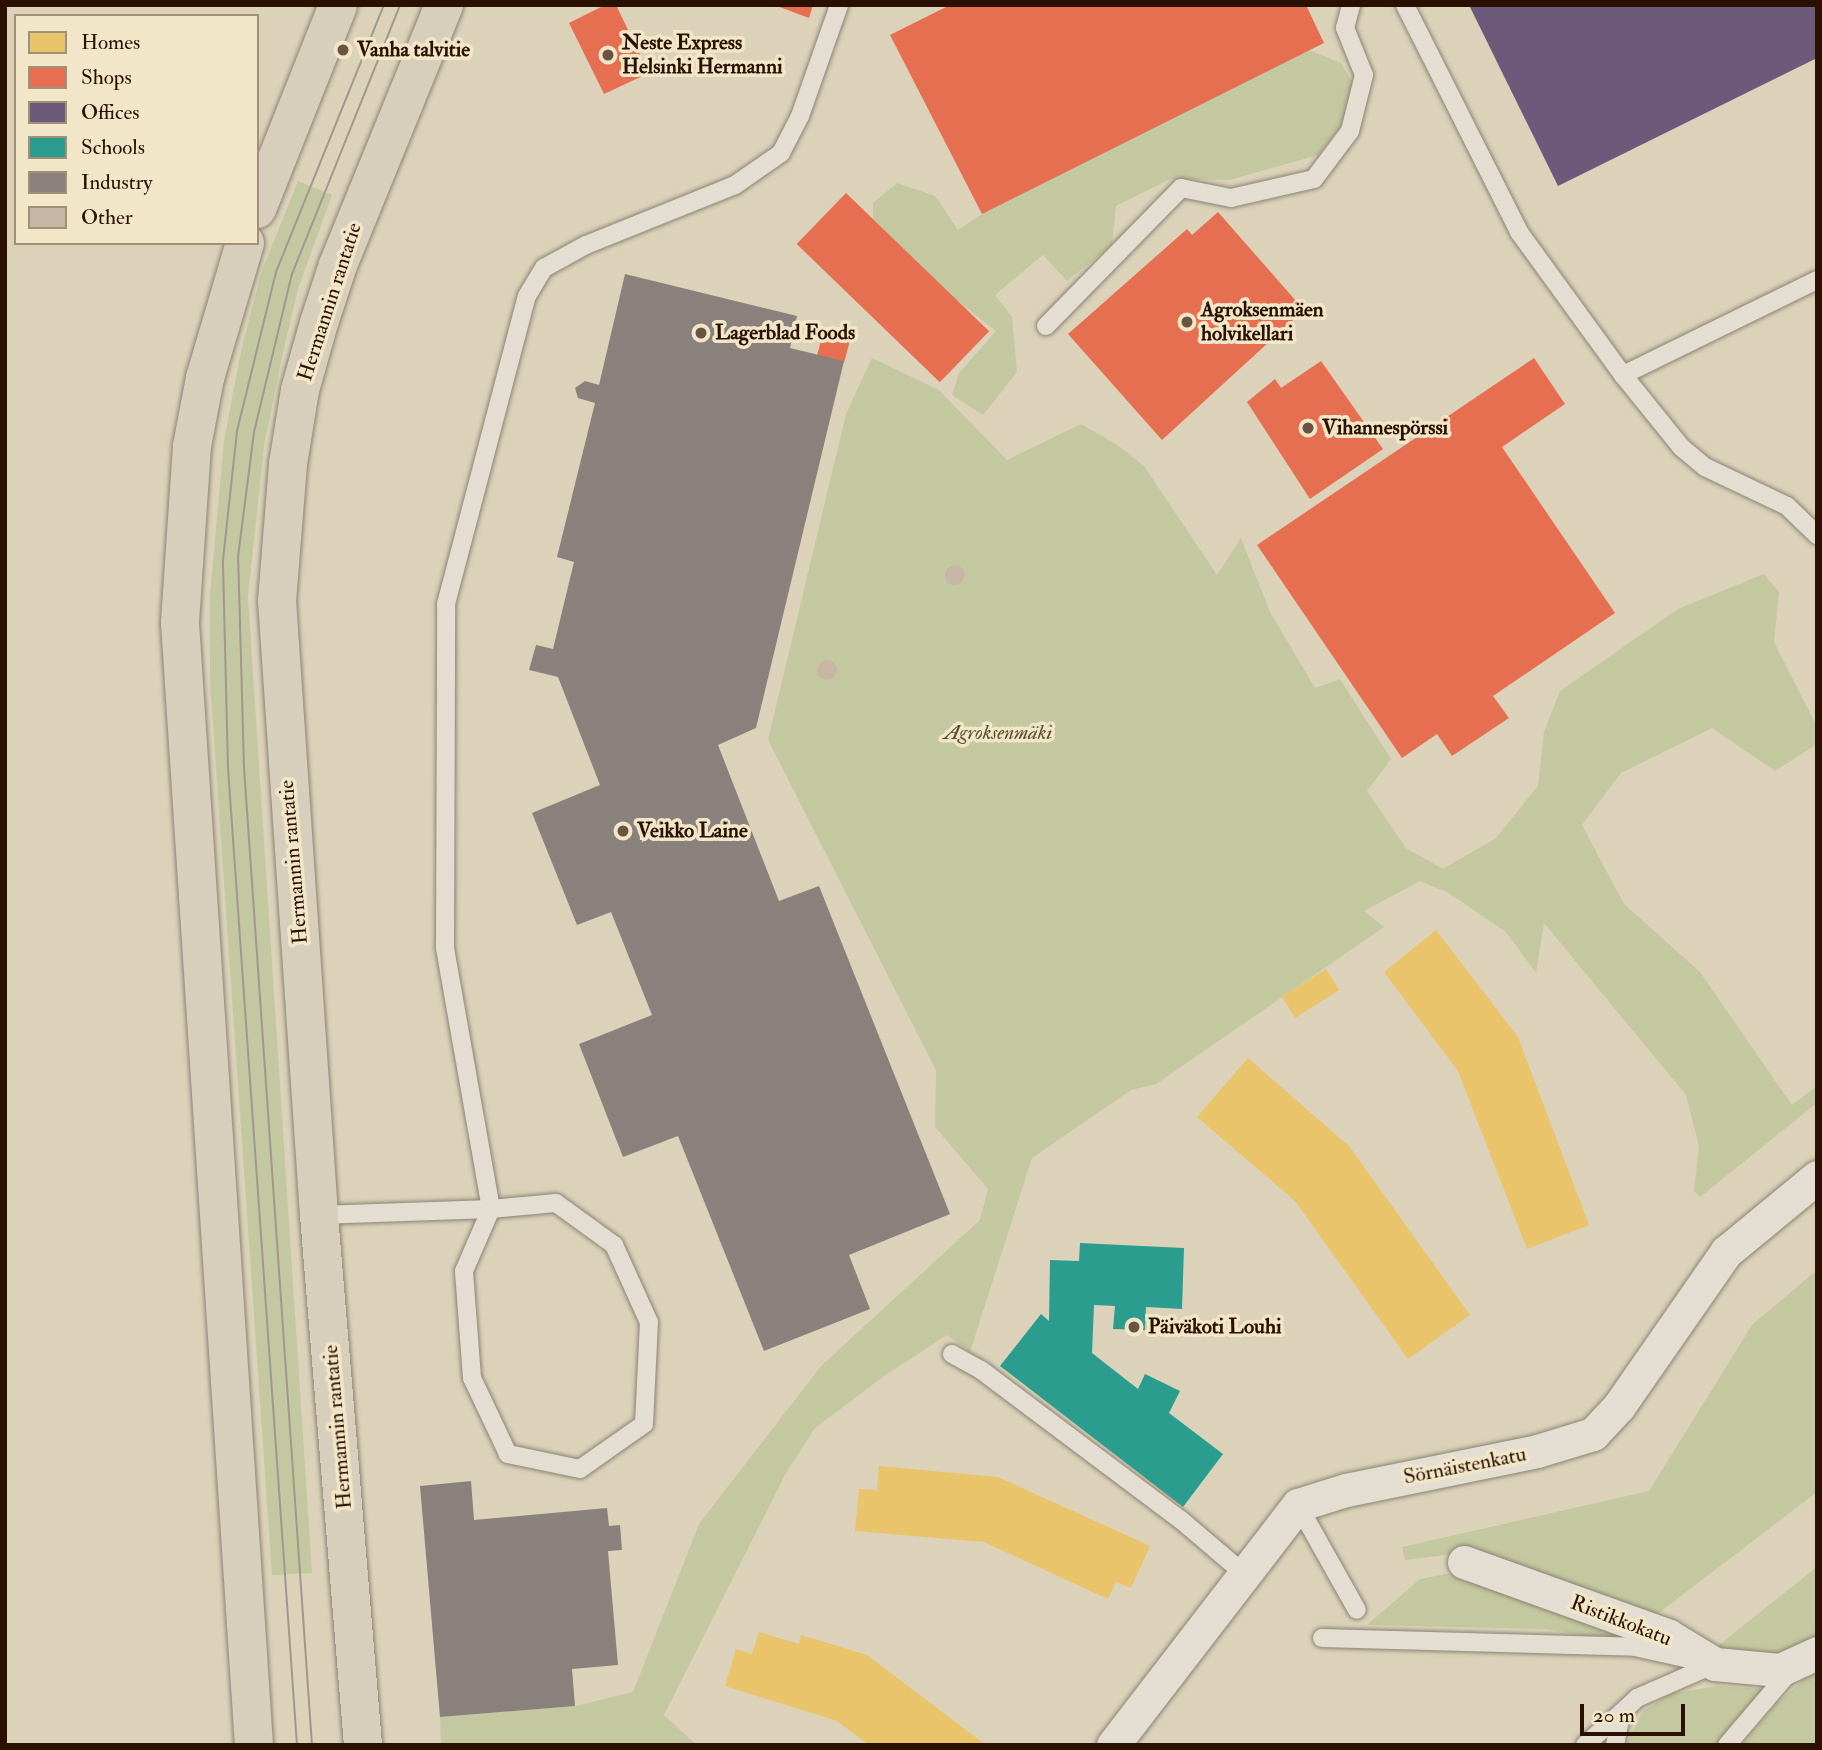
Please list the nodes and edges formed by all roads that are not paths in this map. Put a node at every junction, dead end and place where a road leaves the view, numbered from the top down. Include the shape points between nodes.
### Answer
1 (338, 5) edge
2 (444, 5) edge
3 (839, 5) edge
4 (1352, 5) edge
5 (1405, 5) edge
6 (259, 204) edge
7 (244, 245) edge
8 (1817, 280) edge
9 (1046, 326) dead end
10 (1623, 375) junction
11 (1817, 535) edge
12 (1817, 1177) edge
13 (491, 1209) junction
14 (319, 1215) junction
15 (952, 1354) dead end
16 (1298, 1505) junction
17 (1464, 1562) dead end
18 (1242, 1572) junction
19 (1357, 1609) dead end
20 (1322, 1638) dead end
21 (1806, 1659) edge
22 (1715, 1664) junction
23 (1621, 1713) junction
24 (254, 1745) edge
25 (363, 1745) edge
26 (1113, 1745) edge
27 (1585, 1745) edge
28 (1615, 1745) edge
29 (1727, 1745) edge

1 - 6 main road
2 - 14 main road, Hermannin rantatie via 338,265 300,390 288,464 277,601
3 - 13 lane via 800,116 781,153 735,185 586,245 544,268 516,327 446,604 445,948
4 - 9 lane via 1345,28 1364,75 1350,131 1314,179 1231,198 1181,188
5 - 10 lane via 1519,232
7 - 24 main road via 205,378 192,446 180,623
8 - 10 lane
10 - 11 lane via 1681,447 1705,467 1787,506
12 - 16 street, Sörnäistenkatu via 1726,1252 1619,1406 1593,1434
13 - 13 lane via 464,1271 472,1378 508,1454 580,1469 644,1424 649,1322 614,1245 556,1203
13 - 14 lane
14 - 25 main road, Hermannin rantatie
15 - 18 lane via 981,1370 1181,1520
16 - 18 street
16 - 19 lane
17 - 22 street, Ristikkokatu via 1669,1636
18 - 26 street
20 - 22 lane via 1635,1647
21 - 22 street, Ristikkokatu via 1770,1670
21 - 29 lane
22 - 23 lane via 1637,1698
23 - 27 lane
23 - 28 lane

